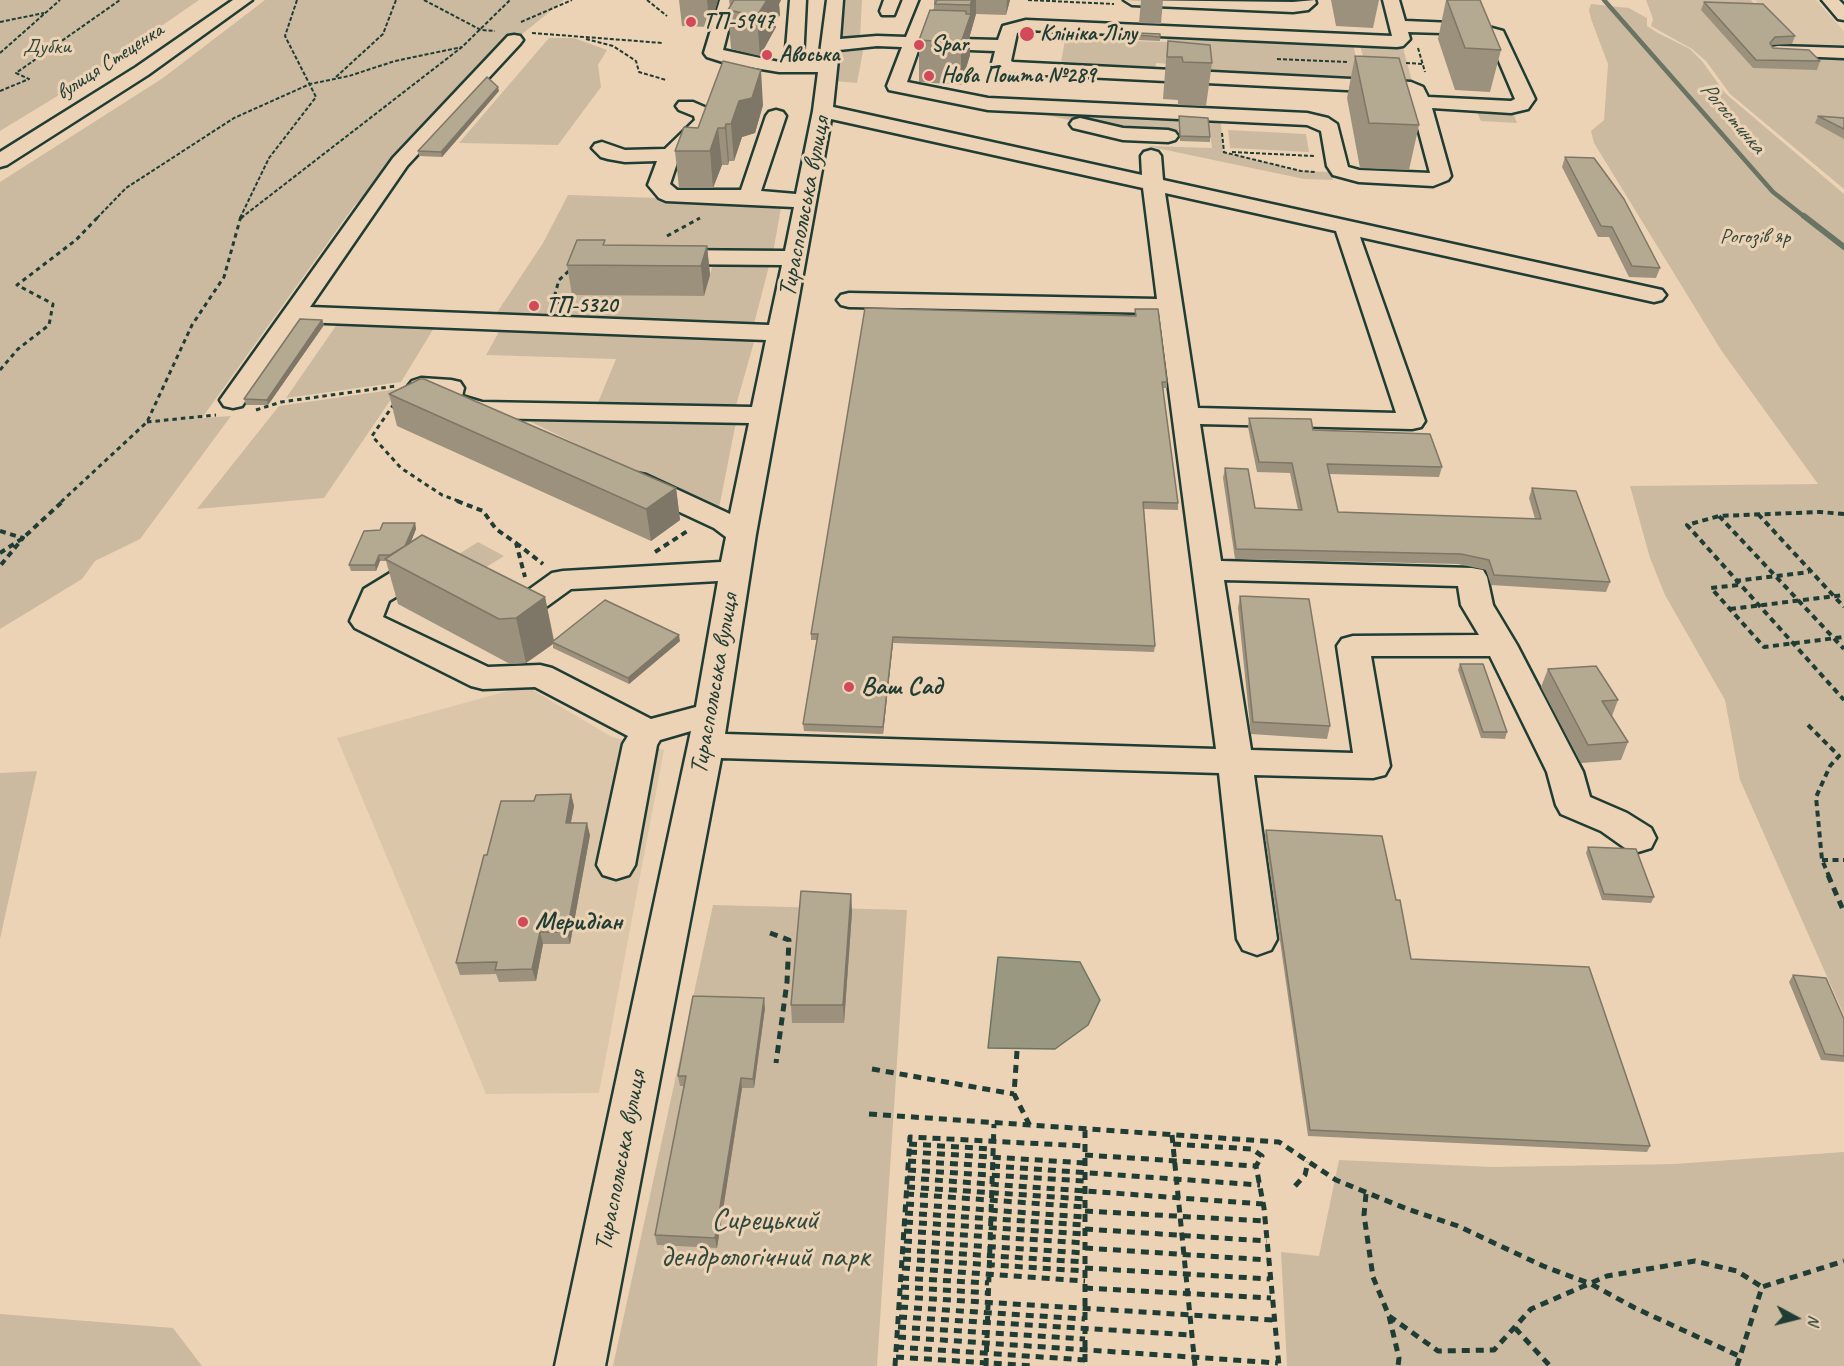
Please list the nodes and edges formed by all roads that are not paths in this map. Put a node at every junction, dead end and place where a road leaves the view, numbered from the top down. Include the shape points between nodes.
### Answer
1 (224, 0) edge
2 (244, 0) edge
3 (728, 0) edge
4 (798, 0) edge
5 (835, 0) edge
6 (928, 0) edge
7 (1132, 0) edge
8 (1307, 0) edge
9 (1391, 0) edge
10 (1830, 0) edge
11 (1844, 15) edge
12 (511, 31) road end
13 (1400, 32) junction
14 (1355, 41) junction
15 (912, 42) junction
16 (1005, 46) junction
17 (1778, 51) edge
18 (1844, 53) edge
19 (830, 56) junction
20 (794, 67) junction
21 (1366, 85) junction
22 (1419, 97) junction
23 (988, 104) junction
24 (686, 106) dead end
25 (823, 111) junction
26 (776, 116) dead end
27 (1168, 136) dead end
28 (0, 145) edge
29 (602, 148) dead end
30 (670, 155) junction
31 (1151, 156) dead end
32 (0, 161) edge
33 (1154, 185) junction
34 (749, 196) junction
35 (804, 201) junction
36 (1346, 228) junction
37 (640, 257) edge
38 (795, 258) junction
39 (1654, 296) dead end
40 (849, 300) dead end
41 (1171, 306) junction
42 (293, 314) junction
43 (780, 333) junction
44 (413, 386) edge
45 (227, 407) road end
46 (480, 410) junction
47 (765, 415) junction
48 (1187, 416) junction
49 (543, 439) edge
50 (616, 472) edge
51 (741, 534) junction
52 (1209, 570) junction
53 (735, 571) junction
54 (411, 574) edge
55 (531, 603) edge
56 (1501, 645) junction
57 (708, 729) junction
58 (648, 732) junction
59 (1235, 762) junction
60 (1638, 838) dead end
61 (616, 865) dead end
62 (1257, 939) dead end
63 (580, 1366) edge

1 - 28 street, вулиця Стеценка
2 - 32 street, вулиця Стеценка via 142,71
3 - 20 street via 713,53
4 - 20 street
5 - 19 street, Тираспольська вулиця
6 - 15 street
7 - 8 street via 1293,7 1302,6
9 - 13 street
10 - 11 street
12 - 42 street via 400,162
13 - 14 street via 1397,42
13 - 22 street via 1430,19 1497,35 1525,99 1521,105 1511,107
14 - 16 street via 1026,25 1009,30
14 - 21 street
15 - 16 street
15 - 19 street via 867,41
15 - 23 street via 896,86
16 - 21 street via 1001,63 1013,68
17 - 18 street
19 - 20 street
19 - 25 street, Тираспольська вулиця
21 - 22 street via 1403,86
22 - 23 street via 1441,176 1433,180 1359,176 1340,171 1330,128 1307,119
23 - 27 street via 1123,134
24 - 30 street via 702,113 705,121
25 - 33 street
25 - 35 street, Тираспольська вулиця
26 - 34 street
29 - 30 street via 625,156
30 - 34 street via 659,185 667,193
31 - 33 street
33 - 36 street
33 - 41 street
34 - 35 street
35 - 38 street, Тираспольська вулиця
36 - 39 street
36 - 48 street via 1412,421
37 - 38 street
38 - 43 street, Тираспольська вулиця
40 - 41 street
41 - 48 street
42 - 43 street
42 - 45 street
43 - 47 street, Тираспольська вулиця
44 - 46 street via 451,388 448,400
46 - 47 street
46 - 49 street
47 - 51 street, Тираспольська вулиця
48 - 52 street
50 - 51 street
51 - 53 street, Тираспольська вулиця
52 - 56 street via 1472,577 1477,605
52 - 59 street
53 - 55 street via 562,580
53 - 57 street, Тираспольська вулиця
54 - 58 street via 375,596 366,621 483,678 540,676
56 - 59 street via 1353,646 1373,766
56 - 60 street via 1565,772 1574,805 1614,822
57 - 58 street
57 - 59 street
57 - 63 street, Тираспольська вулиця
58 - 61 street via 640,744
59 - 62 street

